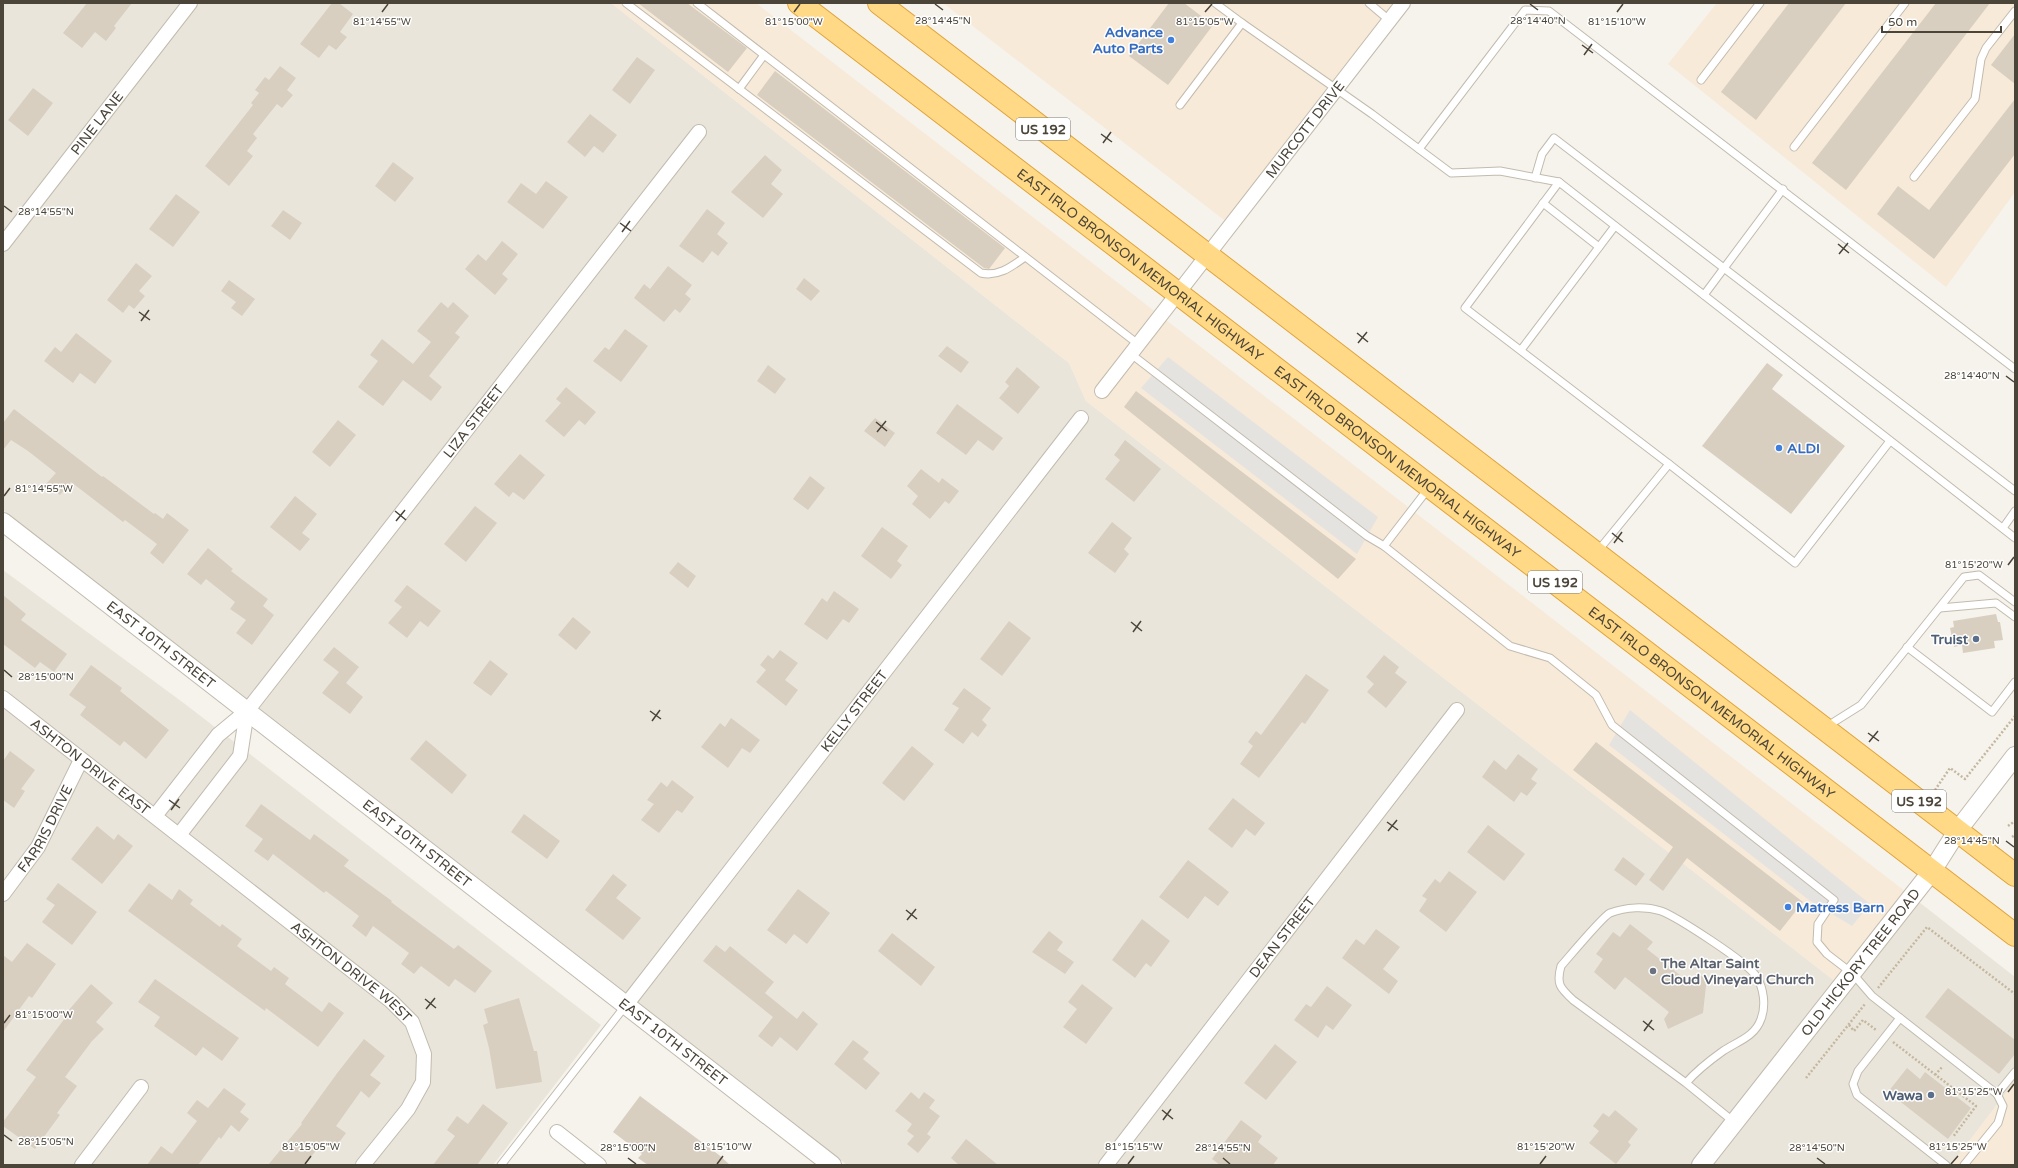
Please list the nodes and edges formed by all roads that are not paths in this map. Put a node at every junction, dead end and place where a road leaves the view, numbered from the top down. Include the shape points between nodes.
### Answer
1 (190, 3) edge
2 (626, 3) edge
3 (697, 3) edge
4 (800, 3) edge
5 (879, 3) edge
6 (1215, 3) edge
7 (1369, 3) edge
8 (1403, 3) edge
9 (1760, 3) edge
10 (1905, 3) edge
11 (2015, 12) edge
12 (1389, 20) junction
13 (1242, 24) junction
14 (764, 55) junction
15 (1701, 80) dead end
16 (739, 89) junction
17 (1336, 89) junction
18 (1180, 105) dead end
19 (699, 132) dead end
20 (1794, 147) dead end
21 (1419, 149) junction
22 (1914, 177) dead end
23 (1535, 178) junction
24 (1559, 182) junction
25 (1783, 189) junction
26 (1543, 203) junction
27 (1615, 226) junction
28 (3, 244) edge
29 (1599, 247) junction
30 (1207, 255) junction
31 (1025, 257) junction
32 (1724, 267) junction
33 (1178, 293) junction
34 (1704, 295) junction
35 (1134, 349) junction
36 (1521, 350) junction
37 (2015, 369) edge
38 (1102, 391) dead end
39 (1081, 418) dead end
40 (1890, 441) junction
41 (1669, 464) junction
42 (1430, 487) junction
43 (2015, 491) edge
44 (2015, 511) edge
45 (3, 522) edge
46 (2003, 528) junction
47 (2015, 538) edge
48 (1384, 546) junction
49 (1595, 553) junction
50 (2015, 602) edge
51 (1940, 608) junction
52 (2015, 617) edge
53 (1907, 647) junction
54 (2015, 682) edge
55 (3, 698) edge
56 (1457, 710) dead end
57 (247, 711) junction
58 (1824, 728) junction
59 (2015, 756) edge
60 (81, 760) junction
61 (155, 816) junction
62 (1958, 830) junction
63 (180, 835) junction
64 (1932, 871) junction
65 (2015, 874) edge
66 (3, 894) edge
67 (2015, 935) edge
68 (1853, 974) junction
69 (626, 1005) junction
70 (1900, 1018) junction
71 (2015, 1072) edge
72 (1686, 1083) junction
73 (141, 1087) dead end
74 (1997, 1094) junction
75 (1734, 1122) junction
76 (557, 1132) dead end
77 (82, 1165) edge
78 (363, 1165) edge
79 (501, 1165) edge
80 (599, 1165) edge
81 (832, 1165) edge
82 (1106, 1165) edge
83 (1700, 1165) edge
84 (1946, 1165) edge
85 (1964, 1165) edge

1 - 28 street, PINE LANE
2 - 16 lane
3 - 14 lane
4 - 33 highway, EAST IRLO BRONSON MEMORIAL HIGHWAY / US 192
5 - 30 highway, US 192
6 - 13 lane
7 - 12 lane
8 - 12 street, MURCOTT DRIVE
9 - 15 lane
10 - 20 lane
11 - 22 lane via 1986,48 1981,59 1975,99
12 - 17 street, MURCOTT DRIVE
13 - 17 lane
13 - 18 lane
14 - 16 lane
14 - 31 lane
16 - 31 lane via 981,273 998,273
17 - 21 lane
17 - 30 street, MURCOTT DRIVE
19 - 57 street, LIZA STREET
21 - 23 lane via 1451,173 1500,171
21 - 25 lane via 1525,10 1549,11
23 - 24 lane
23 - 32 lane via 1542,154 1554,138
24 - 26 lane
24 - 27 lane
25 - 32 lane
25 - 37 lane
26 - 29 lane
26 - 36 lane via 1465,308
27 - 29 lane
27 - 34 lane
29 - 36 lane
30 - 33 street
30 - 49 highway, US 192
31 - 35 lane
32 - 34 lane
32 - 43 lane
33 - 35 street
33 - 42 highway, EAST IRLO BRONSON MEMORIAL HIGHWAY / US 192
34 - 40 lane
35 - 38 street
35 - 48 lane via 1367,536
36 - 41 lane
39 - 69 street, KELLY STREET
40 - 41 lane via 1795,563
40 - 46 lane
41 - 49 lane
42 - 48 lane
42 - 64 highway, EAST IRLO BRONSON MEMORIAL HIGHWAY / US 192
44 - 46 lane
45 - 57 street, EAST 10TH STREET
46 - 47 lane
48 - 68 lane via 1510,646 1550,658 1562,667 1596,695 1612,726 1834,900 1818,924 1817,942 1827,954
49 - 58 highway, US 192
50 - 51 lane via 1979,575 1964,577
51 - 52 lane via 1996,603
51 - 53 lane
53 - 54 lane via 1992,712
53 - 58 lane via 1861,705
55 - 60 street, ASHTON DRIVE EAST
56 - 82 street, DEAN STREET
57 - 61 street, LIZA STREET via 218,735
57 - 63 street via 240,756
57 - 69 street, EAST 10TH STREET
58 - 62 highway, US 192
59 - 62 street, OLD HICKORY TREE ROAD
60 - 61 street, ASHTON DRIVE EAST
60 - 66 street, FARRIS DRIVE via 38,847
61 - 63 street, ASHTON DRIVE EAST
62 - 64 street, OLD HICKORY TREE ROAD
62 - 65 highway, US 192
63 - 78 street, ASHTON DRIVE WEST via 391,1001 412,1022 424,1054 423,1082 408,1109
64 - 67 highway, EAST IRLO BRONSON MEMORIAL HIGHWAY / US 192
64 - 68 street, OLD HICKORY TREE ROAD
68 - 70 lane via 1872,996
68 - 75 street, OLD HICKORY TREE ROAD
69 - 79 lane
69 - 81 street, EAST 10TH STREET
70 - 74 lane
70 - 84 lane via 1858,1071 1853,1084 1857,1095
71 - 74 lane
72 - 72 lane via 1573,1000 1560,984 1562,966 1608,913 1626,908 1662,911 1708,939 1756,976 1765,1002 1762,1019 1757,1028 1724,1050
72 - 75 lane
73 - 77 street
74 - 85 lane via 2003,1106 1998,1123
75 - 83 street, OLD HICKORY TREE ROAD
76 - 80 street

